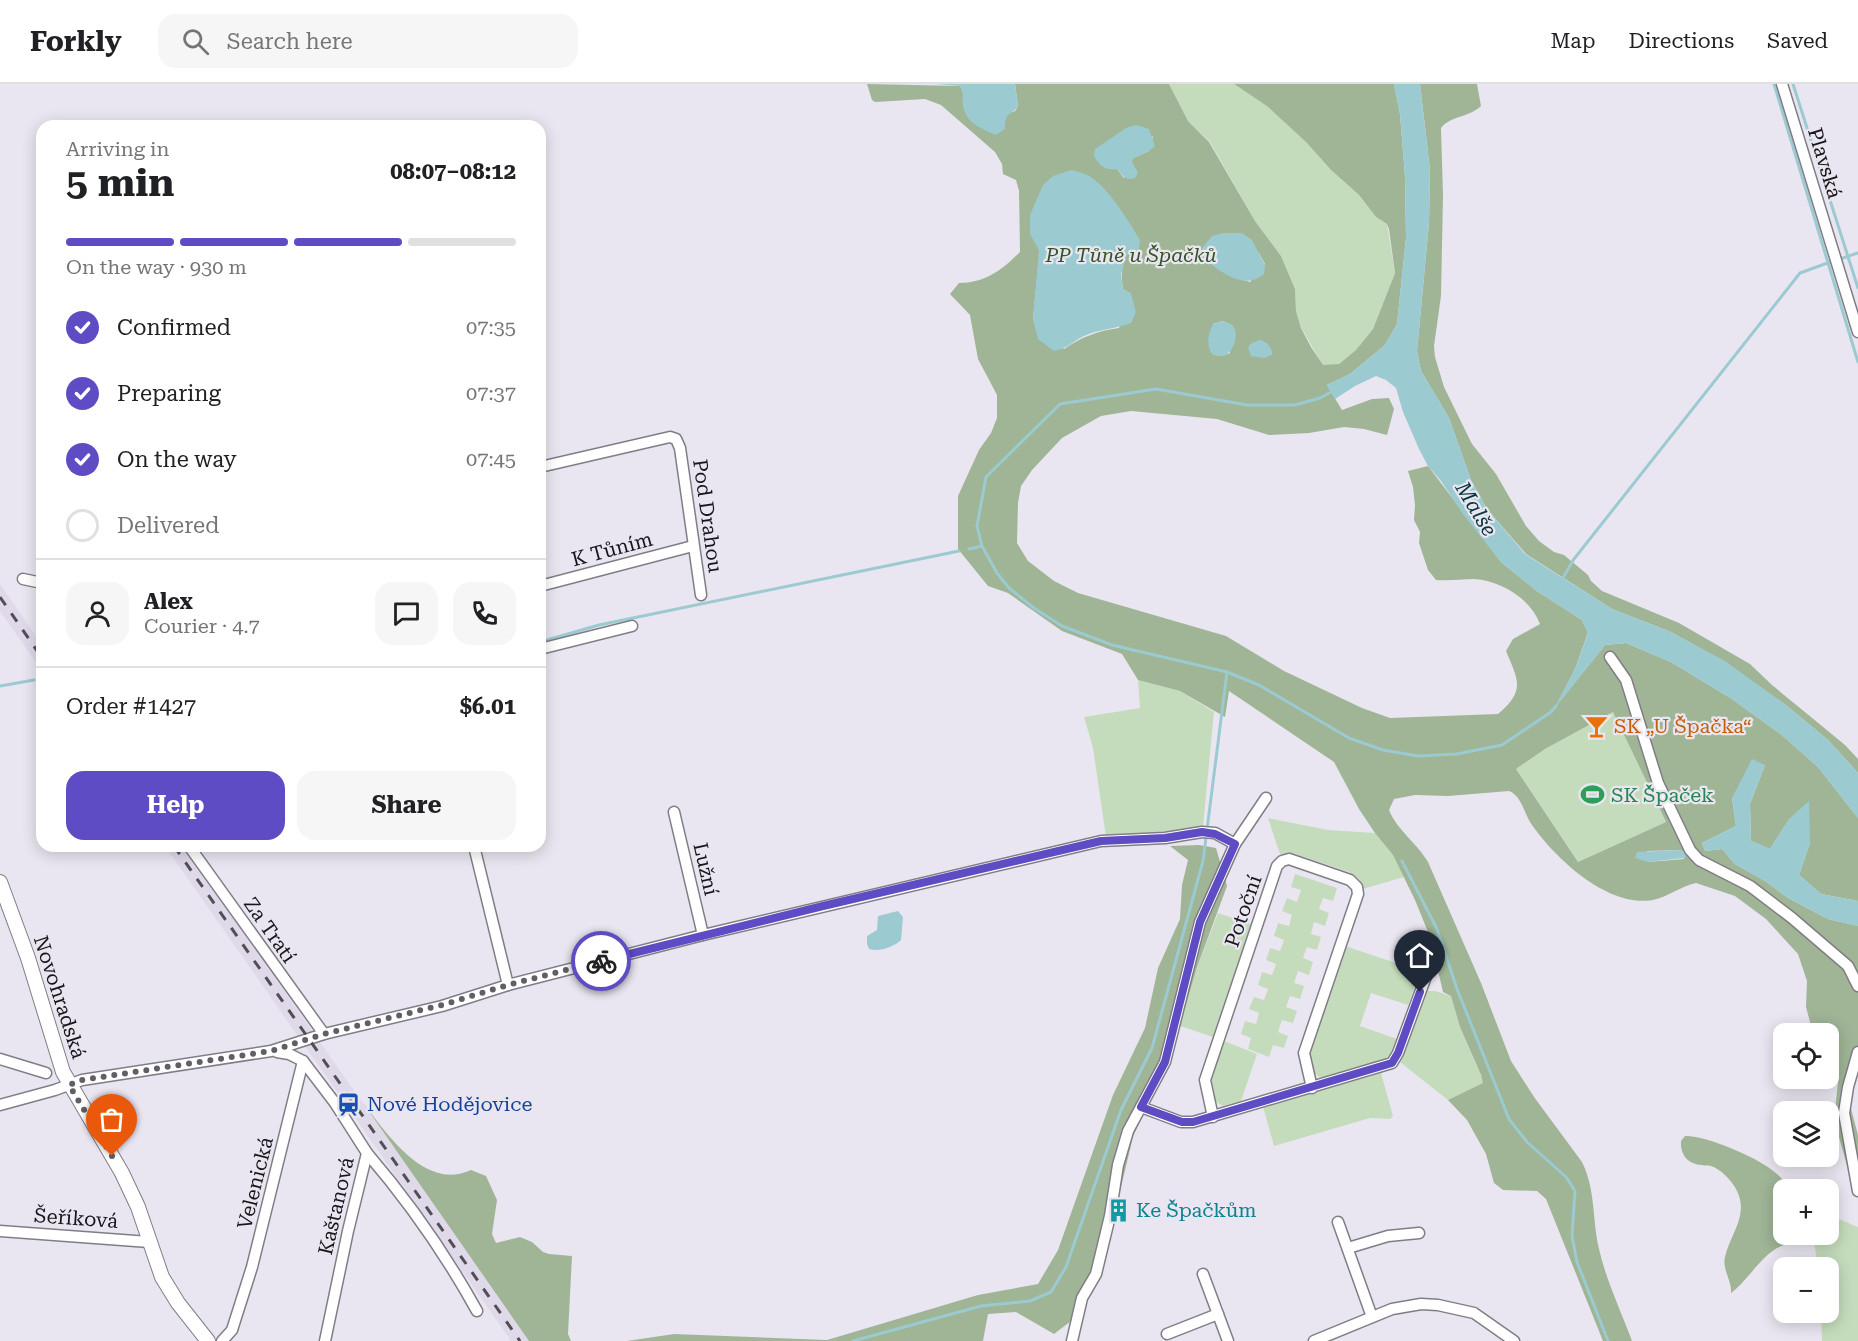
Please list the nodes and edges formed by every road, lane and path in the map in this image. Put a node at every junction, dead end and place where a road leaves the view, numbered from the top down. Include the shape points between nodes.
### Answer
1 (1782, 84) edge
2 (1858, 332) edge
3 (546, 466) edge
4 (693, 546) junction
5 (23, 579) dead end
6 (36, 582) edge
7 (546, 584) edge
8 (701, 595) dead end
9 (632, 626) dead end
10 (546, 648) edge
11 (1610, 657) dead end
12 (1266, 798) dead end
13 (674, 812) dead end
14 (1235, 844) junction
15 (193, 852) edge
16 (475, 852) edge
17 (0, 882) edge
18 (704, 935) junction
19 (1428, 971) dead end
20 (508, 985) junction
21 (1858, 986) edge
22 (324, 1034) junction
23 (271, 1051) junction
24 (1858, 1052) edge
25 (0, 1059) edge
26 (303, 1061) junction
27 (46, 1073) dead end
28 (69, 1085) junction
29 (1312, 1088) junction
30 (0, 1105) edge
31 (1141, 1107) junction
32 (1213, 1116) junction
33 (367, 1153) junction
34 (1858, 1191) edge
35 (1338, 1222) dead end
36 (0, 1231) edge
37 (1419, 1233) dead end
38 (149, 1242) junction
39 (1348, 1248) junction
40 (1203, 1274) dead end
41 (477, 1311) dead end
42 (1218, 1314) junction
43 (1372, 1317) junction
44 (1167, 1334) dead end
45 (208, 1341) edge
46 (222, 1341) edge
47 (325, 1341) edge
48 (1072, 1341) edge
49 (1228, 1341) edge
50 (1314, 1341) edge
51 (1514, 1341) edge

1 - 2 street, Plavská
3 - 4 street, Pod Drahou via 670,437 676,439
4 - 7 street, K Tůním
4 - 8 street, Pod Drahou
5 - 6 street
9 - 10 street
11 - 21 street via 1626,680 1658,783 1690,850 1699,861 1750,886 1792,918 1848,966
12 - 14 street
13 - 18 street, Lužní
14 - 18 street via 1202,832 1101,841
14 - 31 street via 1200,922 1165,1062
15 - 22 street, Za Tratí
16 - 20 street
17 - 28 main road, Novohradská
18 - 20 street
19 - 29 street via 1392,1063
20 - 22 street
22 - 23 street
23 - 26 street
23 - 28 street
24 - 34 street via 1844,1113
25 - 27 street
26 - 33 street, Kaštanová
26 - 46 street, Velenická via 252,1267 232,1330
28 - 30 street
28 - 38 main road, Novohradská via 122,1173
29 - 32 street
29 - 32 street, Potoční via 1304,1053 1358,894 1350,880 1289,859 1277,866 1205,1080
31 - 32 street via 1187,1123
31 - 48 street via 1128,1131 1096,1274 1082,1298
33 - 41 street via 411,1206
33 - 47 street, Kaštanová
35 - 39 street
36 - 38 street, Šeříková
37 - 39 street via 1388,1236
38 - 45 main road, Novohradská via 162,1277
39 - 43 street
40 - 42 street
42 - 44 street
42 - 49 street
43 - 50 street
43 - 51 street via 1406,1305 1438,1305 1481,1317

